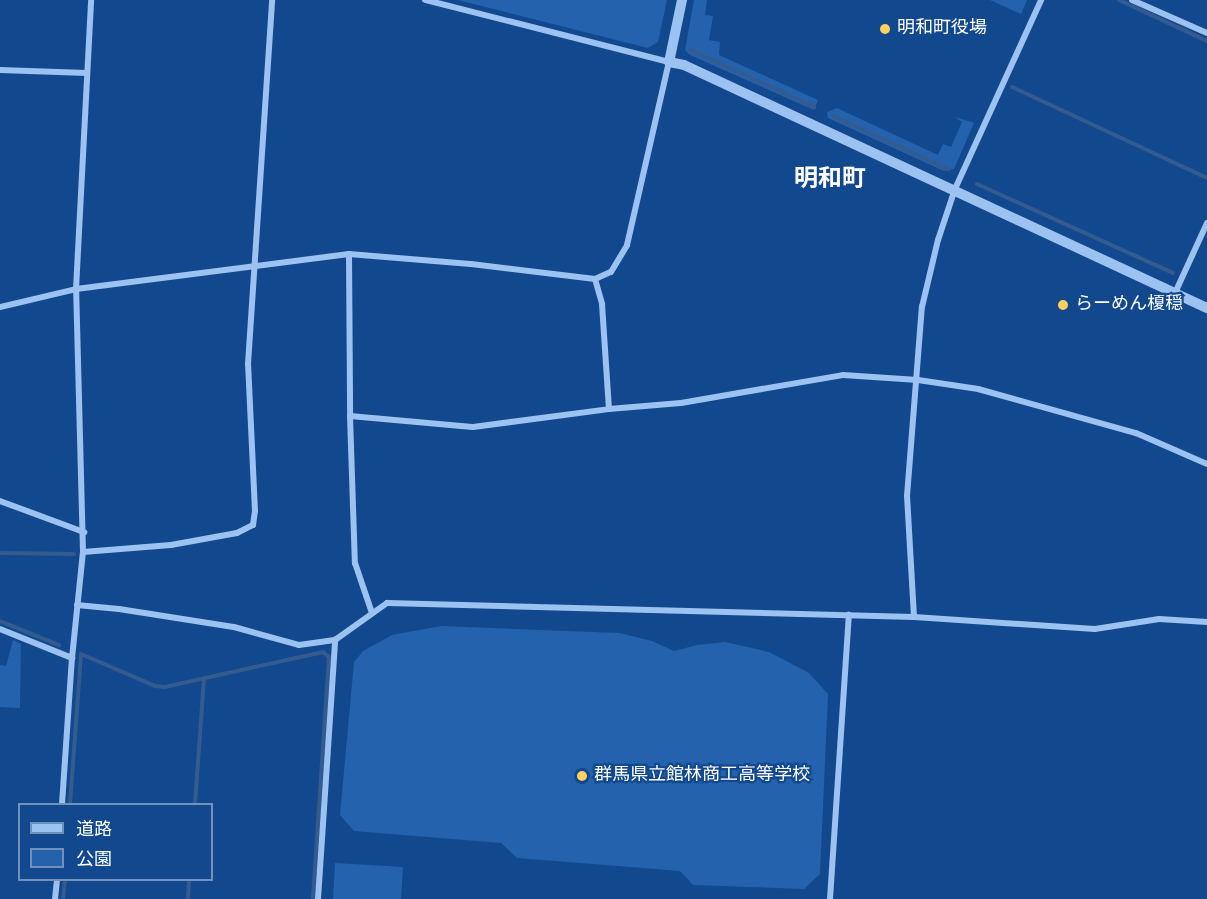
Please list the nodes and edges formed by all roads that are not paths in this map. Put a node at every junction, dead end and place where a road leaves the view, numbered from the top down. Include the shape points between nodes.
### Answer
1 (91, 0) edge
2 (272, 0) edge
3 (425, 0) edge
4 (682, 0) edge
5 (1041, 0) edge
6 (1132, 0) edge
7 (1207, 33) edge
8 (669, 62) junction
9 (0, 70) edge
10 (87, 73) junction
11 (955, 189) junction
12 (1207, 223) edge
13 (349, 254) junction
14 (255, 264) junction
15 (595, 279) junction
16 (76, 289) junction
17 (1175, 293) junction
18 (0, 307) edge
19 (1207, 308) edge
20 (918, 380) junction
21 (609, 409) junction
22 (350, 416) junction
23 (1207, 464) edge
24 (0, 501) edge
25 (84, 532) junction
26 (83, 552) junction
27 (77, 605) junction
28 (372, 613) junction
29 (849, 615) junction
30 (914, 617) junction
31 (1207, 622) edge
32 (0, 629) edge
33 (335, 640) junction
34 (72, 658) junction
35 (62, 803) edge
36 (57, 881) edge
37 (55, 899) edge
38 (318, 899) edge
39 (830, 899) edge

1 - 10 street
2 - 14 street
3 - 8 street
4 - 8 street
5 - 11 street
6 - 7 street
8 - 11 street via 684,65
8 - 15 street via 627,245 611,272
9 - 10 street
10 - 16 street
11 - 17 street
11 - 20 street via 922,307
12 - 17 street
13 - 14 street
13 - 15 street
13 - 22 street
14 - 16 street
14 - 26 street via 248,364 253,525 237,533 171,545
15 - 21 street via 602,304
16 - 18 street
16 - 25 street
17 - 19 street
20 - 21 street via 843,375 681,403
20 - 23 street via 978,390 1137,433
20 - 30 street via 907,496
21 - 22 street via 473,427
22 - 28 street via 355,563
24 - 25 street
25 - 26 street
26 - 27 street
27 - 33 street via 234,627 299,645
27 - 34 street
28 - 29 street via 387,603
28 - 33 street
29 - 30 street
29 - 39 street
30 - 31 street via 1095,629 1159,619
32 - 34 street
33 - 38 street
34 - 35 street
36 - 37 street

